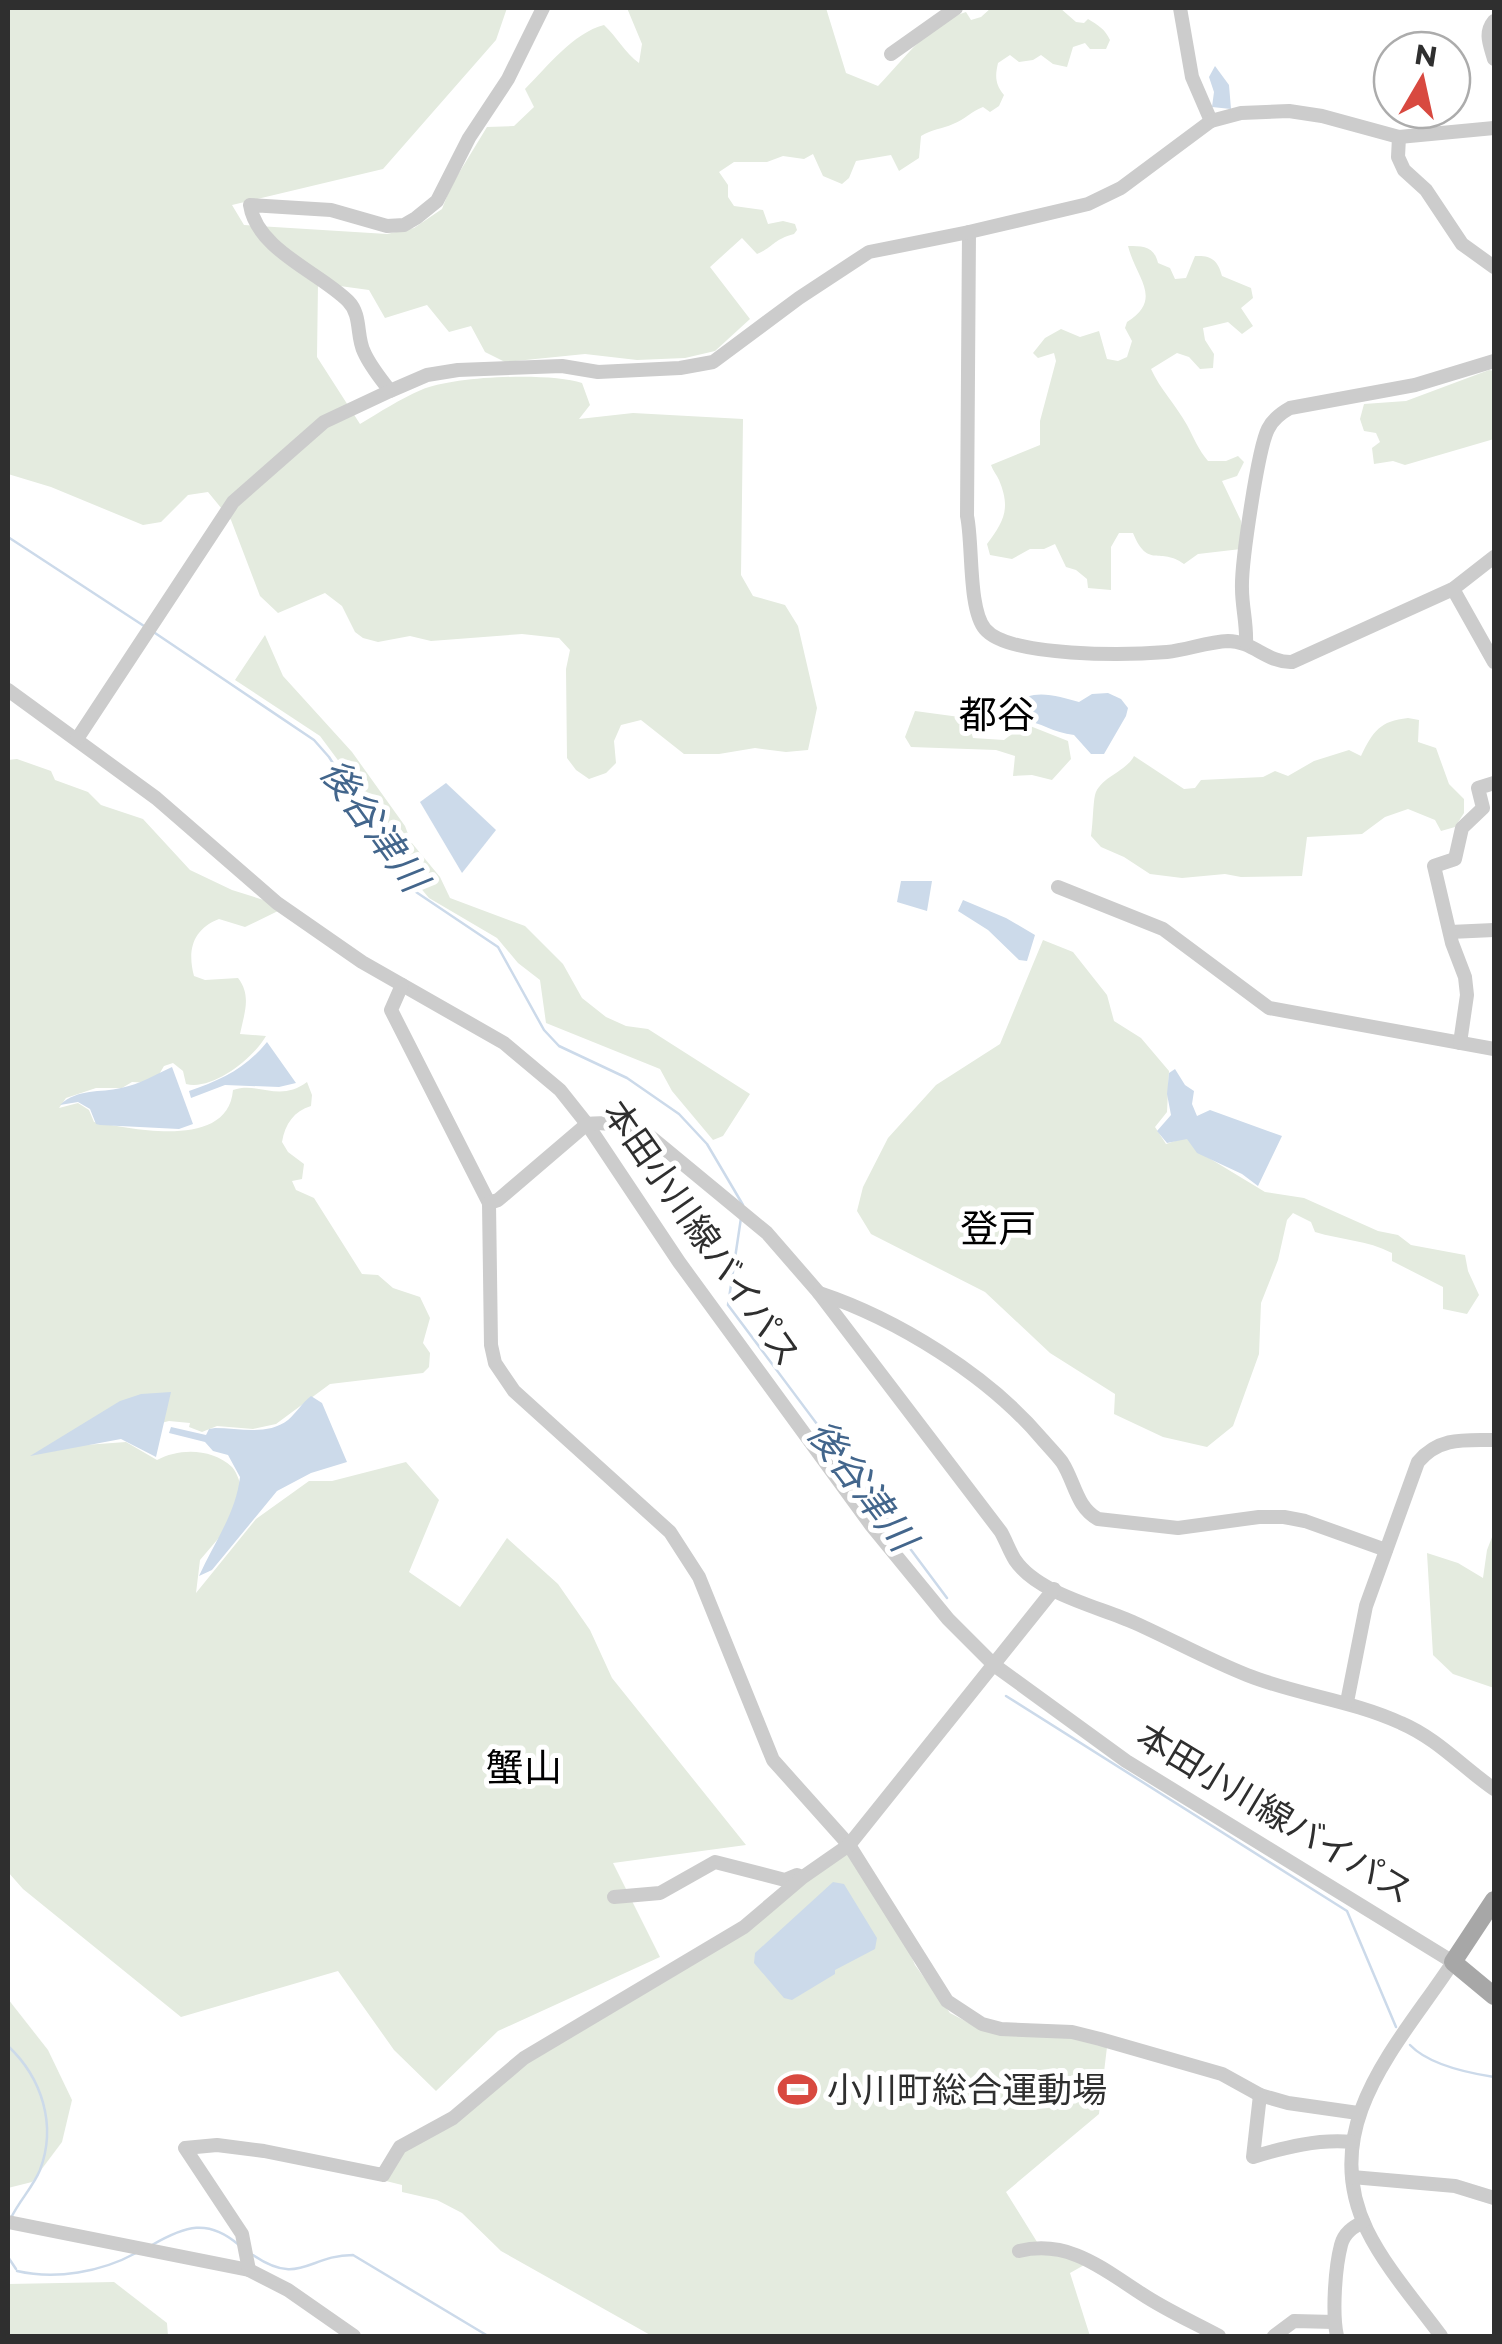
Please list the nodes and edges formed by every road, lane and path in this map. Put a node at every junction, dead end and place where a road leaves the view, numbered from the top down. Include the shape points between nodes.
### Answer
1 (543, 8) edge
2 (956, 8) edge
3 (1180, 8) edge
4 (1494, 21) edge
5 (891, 54) dead end
6 (1494, 60) edge
7 (1210, 122) junction
8 (1494, 128) edge
9 (1398, 137) junction
10 (969, 232) junction
11 (1494, 267) edge
12 (1494, 361) edge
13 (390, 392) junction
14 (1494, 556) edge
15 (1453, 589) junction
16 (1246, 643) junction
17 (1494, 662) edge
18 (8, 690) edge
19 (76, 739) junction
20 (1494, 782) edge
21 (1058, 888) dead end
22 (1494, 930) edge
23 (1450, 932) junction
24 (402, 985) junction
25 (1460, 1042) junction
26 (1494, 1048) edge
27 (588, 1124) junction
28 (489, 1202) junction
29 (819, 1293) junction
30 (1494, 1440) edge
31 (1386, 1550) junction
32 (1054, 1589) junction
33 (994, 1665) junction
34 (1347, 1702) junction
35 (1494, 1789) edge
36 (849, 1845) junction
37 (803, 1877) junction
38 (614, 1896) dead end
39 (1494, 1900) edge
40 (1453, 1962) junction
41 (1494, 1996) edge
42 (1260, 2096) junction
43 (1358, 2113) junction
44 (1352, 2142) junction
45 (1352, 2177) junction
46 (1494, 2198) edge
47 (8, 2222) edge
48 (1363, 2222) junction
49 (1020, 2251) dead end
50 (250, 2270) junction
51 (1336, 2329) edge
52 (354, 2336) edge
53 (1218, 2336) edge
54 (1274, 2336) edge
55 (1441, 2336) edge

1 - 13 street via 430,209 404,225 387,226 331,210 250,204 264,234 349,301 364,354
2 - 5 street
3 - 7 street via 1192,77
4 - 6 street via 1488,39
7 - 9 street via 1241,112 1290,111
7 - 10 street via 1121,188 1088,204
8 - 9 street
9 - 11 street via 1404,170 1462,244
10 - 13 street via 869,252 712,362 598,372 562,366 458,370
10 - 16 street via 968,516 982,627 1008,641 1071,653
12 - 16 street via 1279,415 1264,438 1244,566
13 - 19 street via 324,422 233,502
14 - 15 street
15 - 16 street via 1292,662 1268,658
15 - 17 street
18 - 19 street, 本田小川線バイパス
19 - 24 street, 本田小川線バイパス via 277,903
20 - 23 street via 1478,788 1483,808 1462,828 1455,860 1434,866
21 - 25 street via 1163,929 1269,1008
22 - 23 street
23 - 25 street via 1465,977
24 - 27 street, 本田小川線バイパス via 518,1053
24 - 28 street via 391,1010
25 - 26 street
27 - 28 street
27 - 29 street via 647,1134 767,1234
27 - 33 street, 本田小川線バイパス via 679,1262 872,1525
28 - 36 street via 495,1364 514,1390 670,1532 700,1577 773,1760
29 - 31 street via 872,1312 936,1351 1024,1418 1062,1463 1080,1503 1098,1518 1178,1528 1284,1517
29 - 32 street via 1001,1532 1014,1559
30 - 31 street via 1452,1440 1428,1450
31 - 34 street via 1366,1606
32 - 33 street
32 - 34 street via 1246,1675
33 - 36 street
33 - 40 street, 本田小川線バイパス via 1126,1761
34 - 35 street via 1438,1742
36 - 37 street
36 - 42 street via 936,1985 965,2016 1000,2028 1100,2038 1222,2074
37 - 38 street via 786,1880 715,1862 660,1893
37 - 50 street via 728,1937 524,2058 453,2118 400,2147 383,2176 264,2151 186,2148 242,2234
39 - 40 main road
40 - 41 main road, 本田小川線バイパス
40 - 43 street via 1372,2080
42 - 43 street
42 - 44 street via 1253,2156 1292,2145
43 - 44 street
44 - 45 street
45 - 46 street via 1455,2186
45 - 48 street
47 - 50 street
48 - 51 street via 1341,2244
48 - 55 street
49 - 53 street via 1042,2245 1098,2263
50 - 52 street
51 - 54 street via 1294,2321

